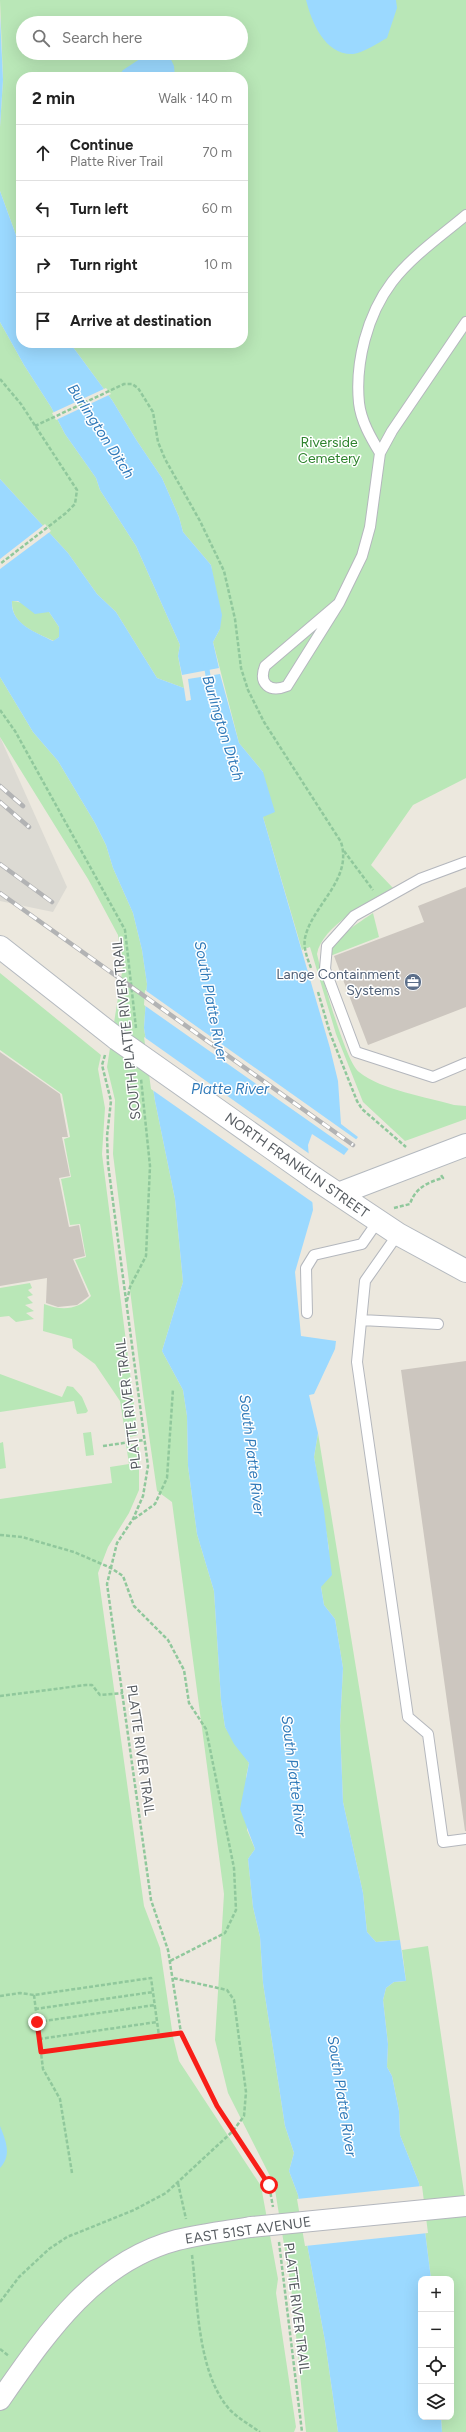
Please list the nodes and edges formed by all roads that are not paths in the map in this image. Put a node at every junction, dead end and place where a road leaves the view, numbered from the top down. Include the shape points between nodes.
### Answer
1 (466, 215) edge
2 (466, 322) edge
3 (380, 453) junction
4 (339, 603) junction
5 (466, 862) edge
6 (0, 947) edge
7 (466, 1063) edge
8 (466, 1145) edge
9 (338, 1194) junction
10 (378, 1221) junction
11 (398, 1234) junction
12 (466, 1271) edge
13 (307, 1313) dead end
14 (361, 1320) junction
15 (438, 1324) dead end
16 (466, 1839) edge
17 (466, 2206) edge
18 (0, 2400) edge

1 - 3 lane via 414,258 392,282 376,310 365,339 359,375 359,404 368,435
2 - 3 lane via 392,431
3 - 4 lane via 370,527 362,556
4 - 4 lane via 264,666 264,682 269,687 278,690 287,686 294,678
5 - 7 lane via 420,879 354,916 327,946 325,968 356,1052 433,1077
6 - 9 street, NORTH FRANKLIN STREET, bridge via 119,1042
8 - 9 street
9 - 10 street, NORTH FRANKLIN STREET
10 - 11 street, NORTH FRANKLIN STREET
10 - 13 lane via 362,1244 314,1255 306,1268
11 - 12 street, NORTH FRANKLIN STREET
11 - 14 lane via 365,1281
14 - 15 lane
14 - 16 lane via 357,1362 408,1717 428,1734 443,1842
17 - 18 street, EAST 51ST AVENUE, bridge via 208,2233 175,2241 144,2253 118,2267 77,2300 44,2337

